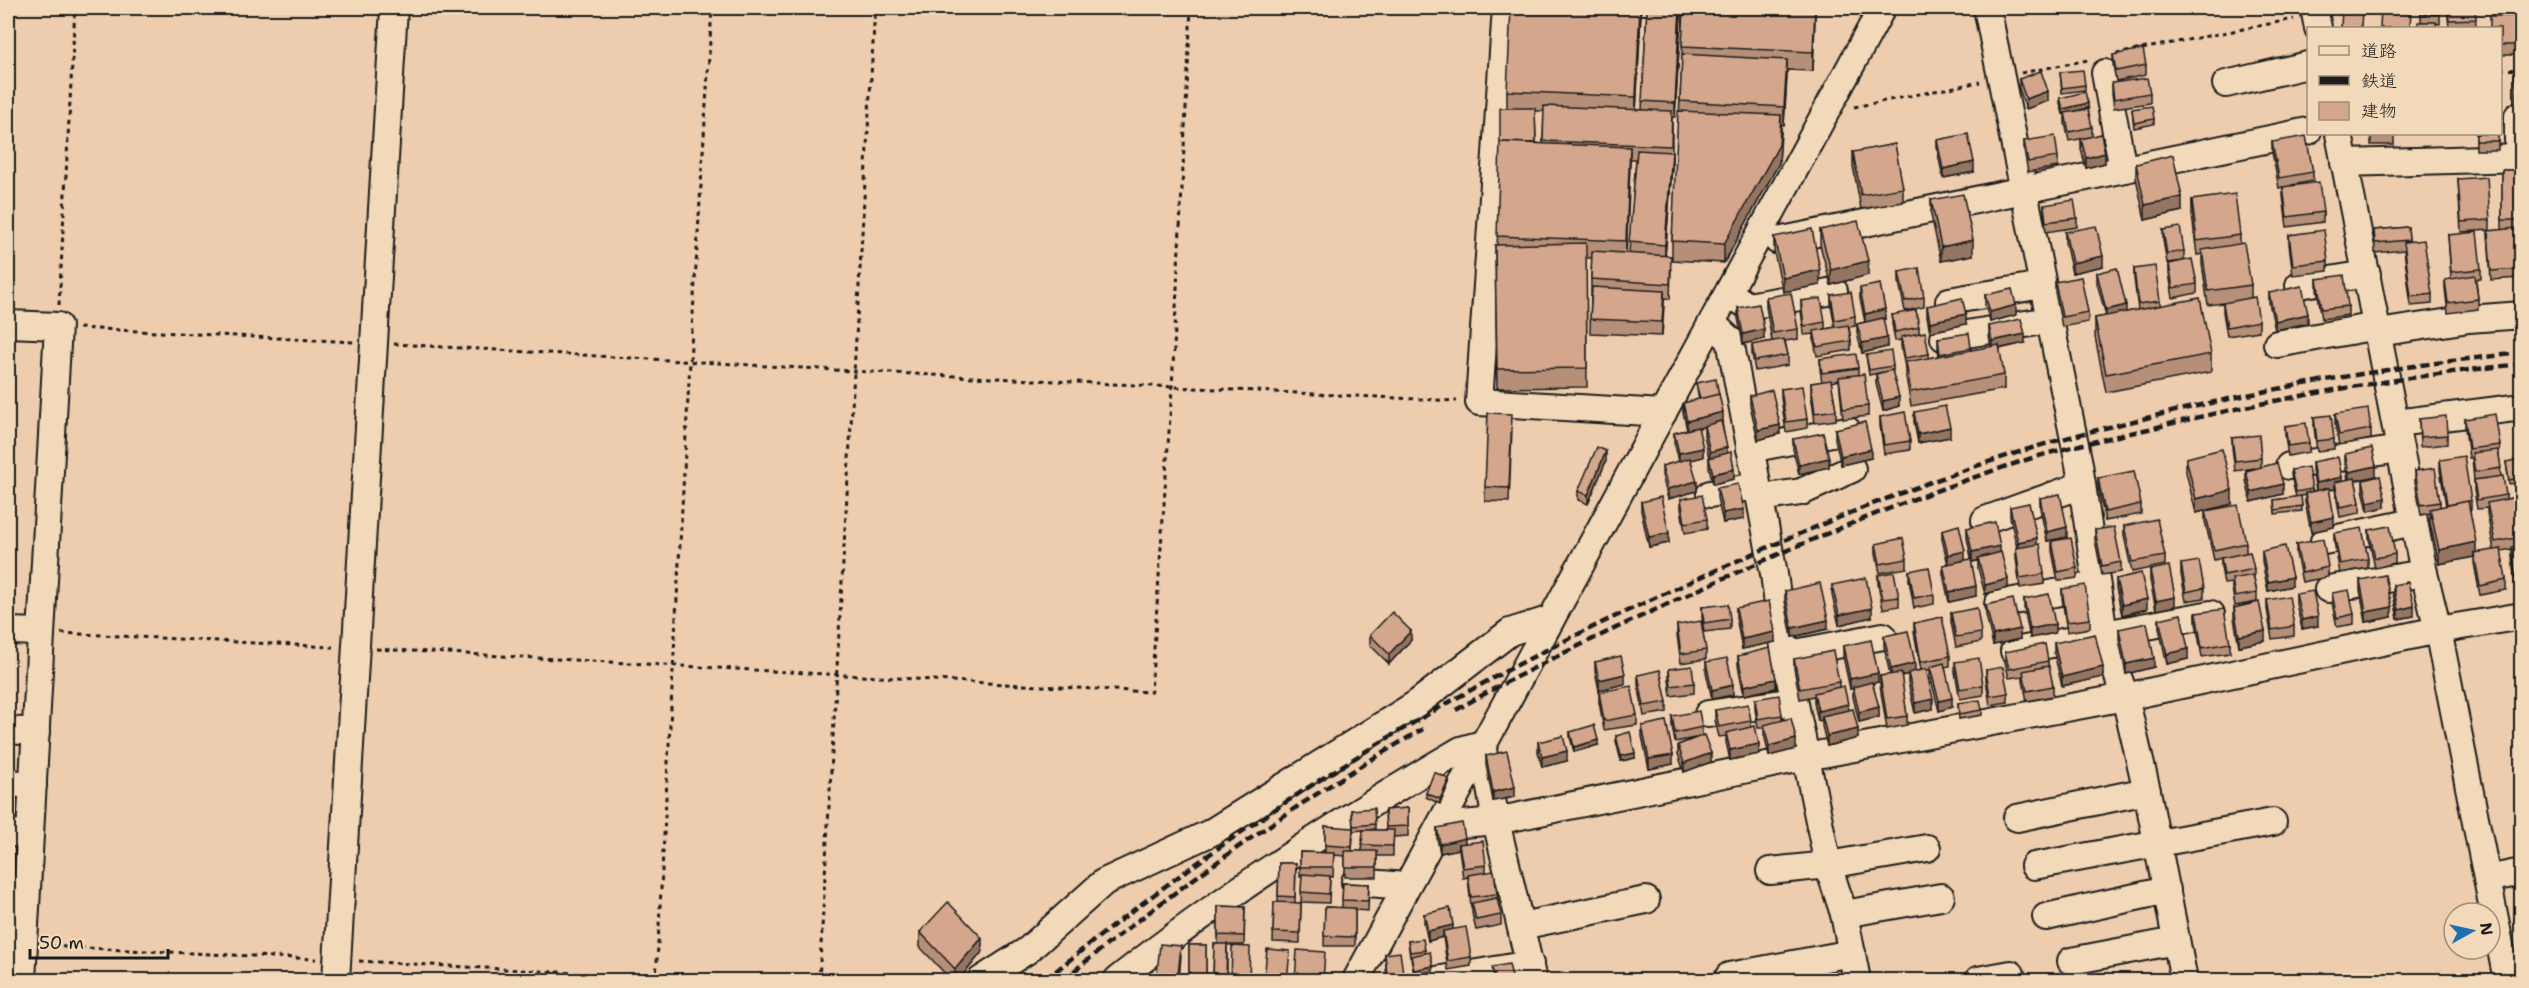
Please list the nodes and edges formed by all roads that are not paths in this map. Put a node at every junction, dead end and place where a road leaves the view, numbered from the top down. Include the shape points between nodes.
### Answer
1 (394, 8) edge
2 (1506, 8) edge
3 (1882, 8) edge
4 (1987, 8) edge
5 (2314, 8) edge
6 (2318, 27) edge
7 (2307, 65) edge
8 (2105, 73) dead end
9 (2226, 84) dead end
10 (2518, 116) edge
11 (2307, 131) edge
12 (2338, 135) edge
13 (2520, 158) edge
14 (2344, 163) junction
15 (2123, 169) junction
16 (2024, 190) junction
17 (1754, 246) junction
18 (2367, 274) junction
19 (2043, 285) junction
20 (2299, 285) edge
21 (1834, 291) dead end
22 (1729, 293) junction
23 (1949, 301) edge
24 (2522, 315) edge
25 (2049, 320) junction
26 (1712, 323) junction
27 (8, 324) edge
28 (2378, 329) junction
29 (1944, 338) edge
30 (2277, 344) dead end
31 (2522, 407) edge
32 (1663, 413) junction
33 (2396, 423) junction
34 (1847, 430) edge
35 (1750, 449) junction
36 (2400, 449) junction
37 (2289, 466) dead end
38 (1852, 469) dead end
39 (2082, 485) junction
40 (1758, 492) junction
41 (1710, 494) dead end
42 (1985, 520) dead end
43 (2414, 522) junction
44 (2324, 541) edge
45 (2424, 573) junction
46 (2096, 585) junction
47 (2328, 589) dead end
48 (1998, 604) edge
49 (2211, 614) edge
50 (2522, 616) edge
51 (1551, 619) junction
52 (2438, 630) junction
53 (8, 631) edge
54 (41, 632) junction
55 (2104, 635) junction
56 (1883, 636) edge
57 (2014, 651) edge
58 (1785, 654) junction
59 (2125, 697) junction
60 (1794, 701) junction
61 (1708, 714) dead end
62 (8, 730) edge
63 (36, 732) junction
64 (1482, 744) junction
65 (1806, 756) junction
66 (8, 783) edge
67 (33, 785) junction
68 (2147, 791) junction
69 (2017, 818) dead end
70 (1496, 821) junction
71 (2273, 822) dead end
72 (1440, 826) junction
73 (19, 834) edge
74 (2158, 843) junction
75 (1927, 848) dead end
76 (1828, 865) junction
77 (2034, 866) dead end
78 (1770, 871) dead end
79 (2522, 872) edge
80 (2487, 879) junction
81 (1355, 882) edge
82 (18, 883) edge
83 (1407, 886) junction
84 (2167, 890) junction
85 (1941, 897) dead end
86 (1646, 900) dead end
87 (1844, 914) junction
88 (2046, 916) dead end
89 (1521, 926) junction
90 (1139, 934) dead end
91 (2176, 941) junction
92 (16, 945) edge
93 (1852, 953) junction
94 (2071, 961) dead end
95 (336, 970) edge
96 (1137, 972) edge
97 (1531, 972) edge
98 (1363, 974) edge
99 (2011, 974) dead end
100 (1729, 976) dead end
101 (2502, 979) edge
102 (22, 981) edge
103 (981, 981) edge
104 (1117, 981) edge
105 (1436, 981) edge
106 (1857, 981) edge
107 (1978, 981) edge
108 (2184, 981) edge

1 - 95 street
2 - 32 street via 1479,402
3 - 17 street
4 - 16 street
5 - 6 street
7 - 9 street
8 - 15 street
10 - 13 street
11 - 15 street
12 - 14 street
13 - 14 street
14 - 18 street
15 - 16 street
16 - 17 street
16 - 19 street
17 - 22 street
18 - 20 street
18 - 28 street
19 - 23 street
19 - 25 street
21 - 22 street via 1748,306
22 - 26 street
24 - 28 street
25 - 29 street
25 - 39 street
26 - 32 street
26 - 35 street via 1730,340
27 - 54 street via 58,326
28 - 30 street
28 - 33 street
31 - 33 street
32 - 51 street
33 - 36 street
34 - 35 street
35 - 40 street
36 - 37 street
36 - 43 street
38 - 40 street via 1801,492
39 - 42 street
39 - 46 street
40 - 41 street
40 - 58 street
43 - 44 street
43 - 45 street
45 - 47 street
45 - 52 street
46 - 48 street
46 - 55 street
49 - 55 street
50 - 52 street
51 - 64 street
51 - 103 street via 1510,632 1416,705 1210,833 1104,882 1028,950
52 - 59 street
52 - 80 street
53 - 54 street
54 - 63 street
55 - 57 street
55 - 59 street
56 - 58 street
58 - 60 street
59 - 65 street
59 - 68 street
60 - 61 street
60 - 65 street
62 - 63 street
63 - 67 street
64 - 70 street
64 - 72 street
64 - 96 street via 1461,750 1347,817 1206,911
65 - 70 street via 1726,766
65 - 76 street
66 - 67 street
67 - 73 street
68 - 69 street
68 - 74 street
70 - 72 street
70 - 89 street
71 - 74 street
72 - 83 street
73 - 82 street
74 - 77 street
74 - 84 street
75 - 76 street
76 - 78 street
76 - 87 street
79 - 80 street
80 - 101 street
81 - 83 street
82 - 92 street
83 - 98 street
84 - 88 street
84 - 91 street
85 - 87 street
86 - 89 street
87 - 93 street
89 - 97 street
90 - 96 street
91 - 94 street
91 - 108 street
92 - 102 street
93 - 100 street
93 - 106 street
96 - 104 street
97 - 105 street
99 - 107 street

